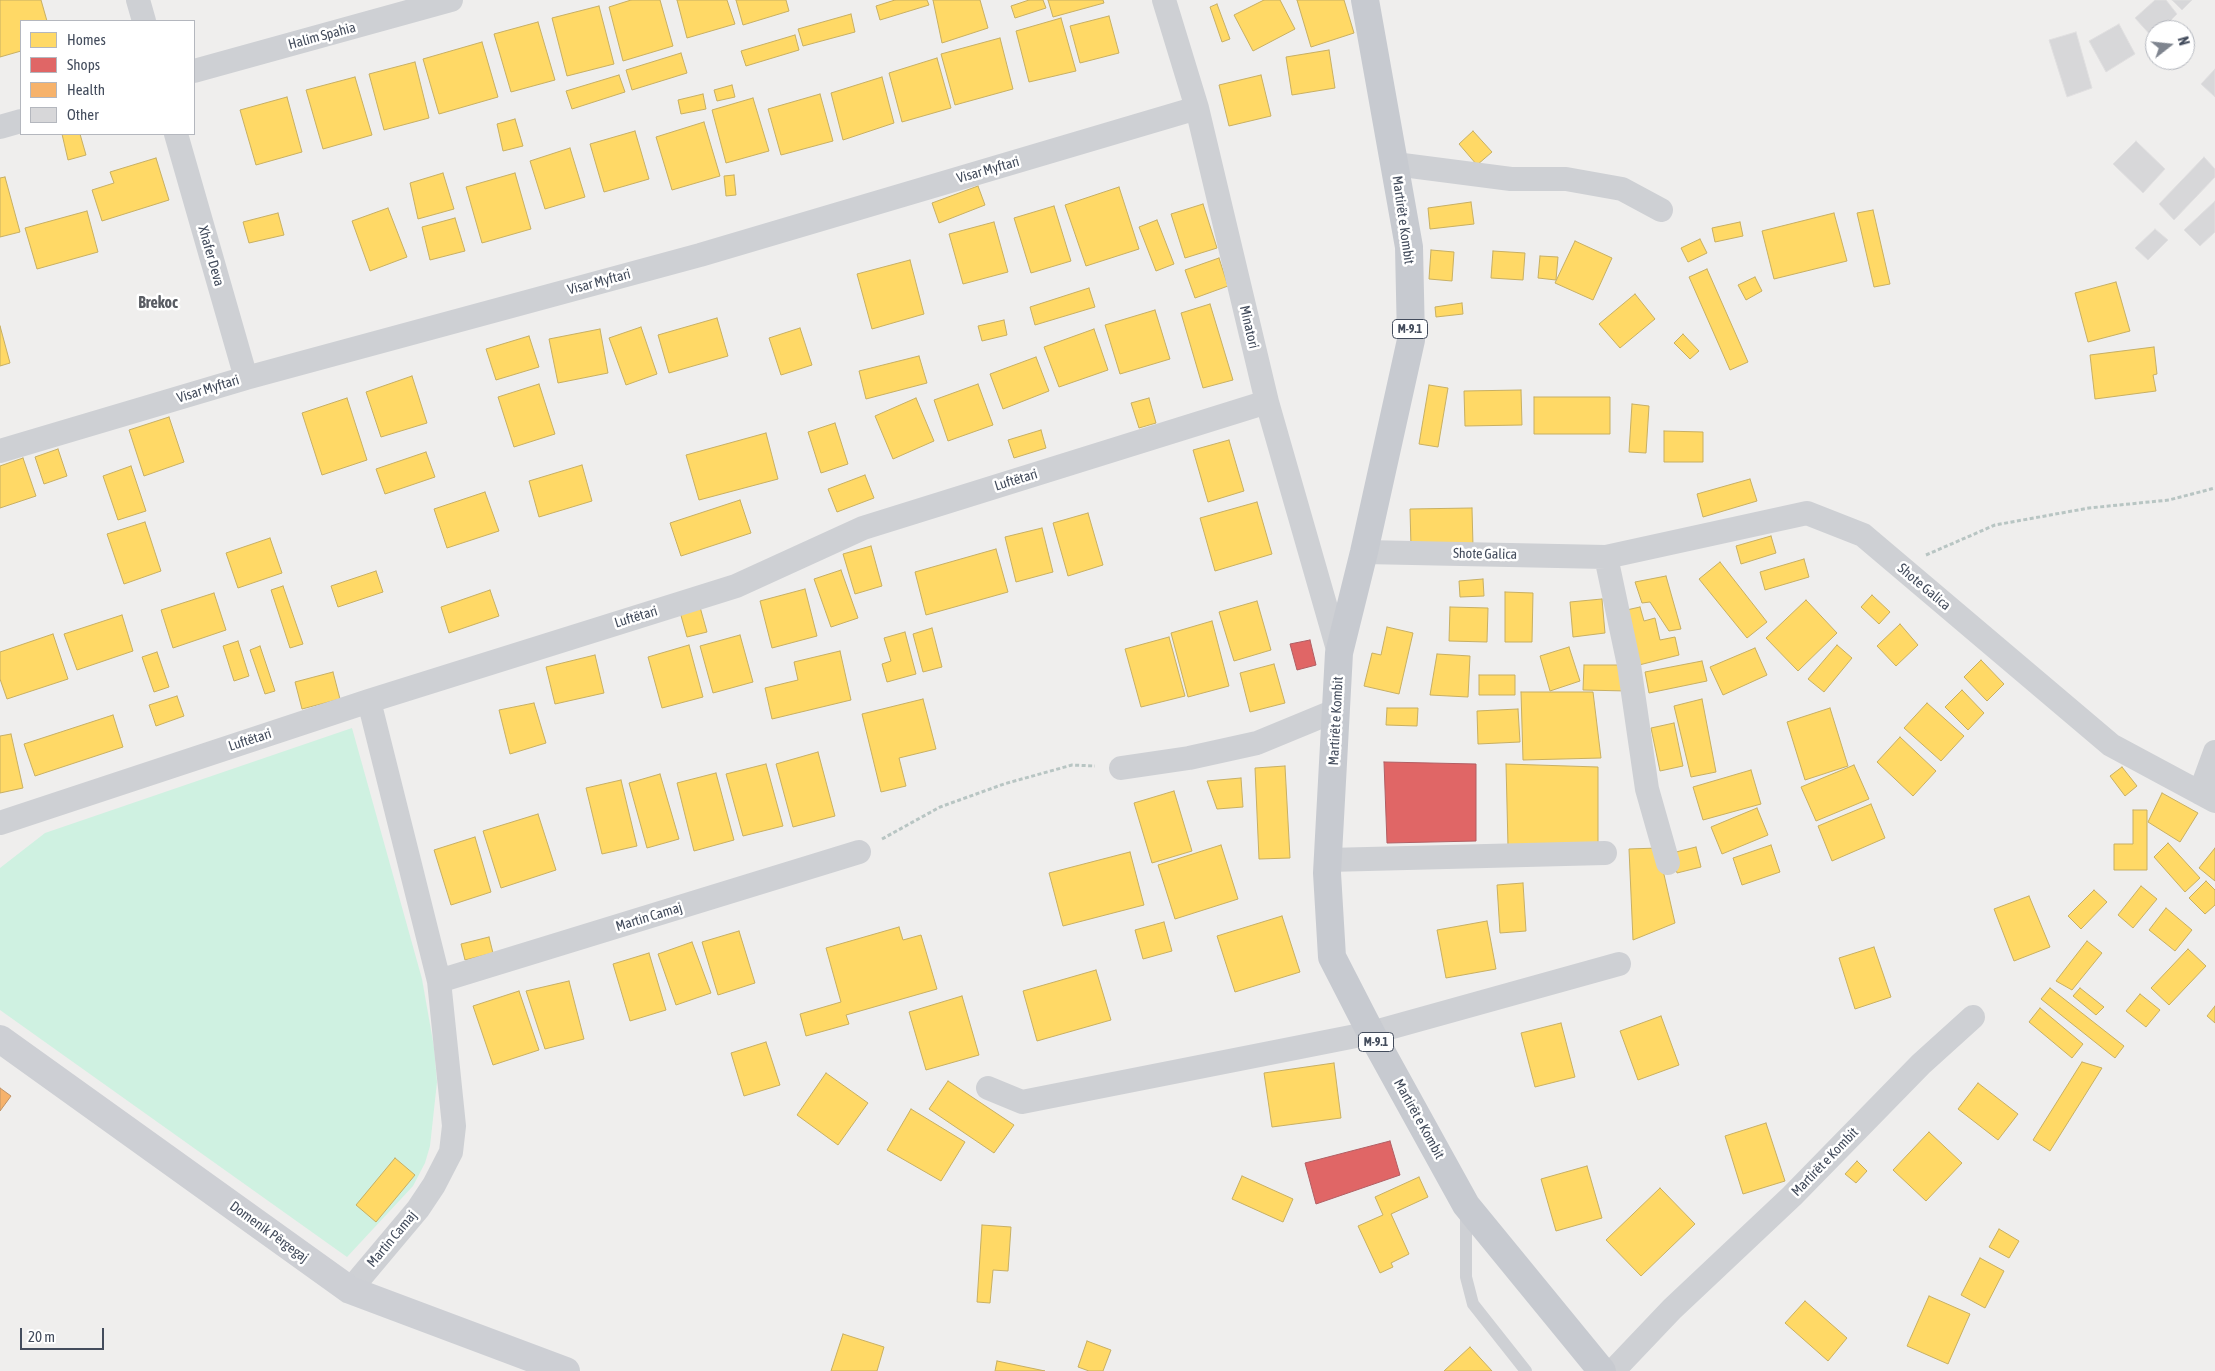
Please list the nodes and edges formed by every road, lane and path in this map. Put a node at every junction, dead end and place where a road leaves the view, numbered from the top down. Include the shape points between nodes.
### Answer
1 (138, 0) edge
2 (451, 0) edge
3 (1164, 0) edge
4 (1366, 0) edge
5 (144, 20) edge
6 (195, 71) edge
7 (1197, 108) junction
8 (20, 121) edge
9 (0, 127) edge
10 (176, 135) edge
11 (1395, 164) junction
12 (1661, 210) dead end
13 (246, 378) junction
14 (1267, 402) junction
15 (0, 451) edge
16 (2215, 488) edge
17 (1364, 552) junction
18 (1606, 557) junction
19 (1900, 566) junction
20 (1339, 654) junction
21 (369, 701) junction
22 (1337, 710) junction
23 (2215, 752) edge
24 (1121, 768) joint
25 (2207, 797) edge
26 (0, 823) edge
27 (859, 852) joint
28 (1605, 853) dead end
29 (1328, 860) junction
30 (1668, 863) dead end
31 (1619, 964) dead end
32 (439, 981) junction
33 (1973, 1017) dead end
34 (1371, 1033) junction
35 (0, 1039) edge
36 (988, 1088) dead end
37 (1466, 1205) junction
38 (350, 1290) junction
39 (566, 1371) edge
40 (1526, 1371) edge
41 (1602, 1371) edge
42 (1613, 1371) edge

1 - 5 street
2 - 6 street, Halim Spahia
3 - 7 street, Minatori
4 - 11 main road, Martirët e Kombit / M-9.1
7 - 13 street, Visar Myftari via 700,254
7 - 14 street, Minatori
8 - 9 street
10 - 13 street, Xhafer Deva
11 - 12 street via 1511,179 1566,179 1622,189
11 - 17 main road, Martirët e Kombit / M-9.1 via 1409,247 1411,340
13 - 15 street, Visar Myftari
14 - 20 street, Minatori
14 - 21 street, Luftëtari via 863,528 736,586
16 - 19 path via 2169,500 2089,508 1995,525
17 - 18 street, Shote Galica
17 - 20 main road, Martirët e Kombit / M-9.1
18 - 19 street, Shote Galica via 1807,512 1863,534
18 - 30 street via 1629,665 1647,789
19 - 25 street, Shote Galica via 2111,745
20 - 22 main road, Martirët e Kombit / M-9.1
21 - 26 street, Luftëtari
21 - 32 street, Martin Camaj
22 - 24 street via 1257,743
22 - 29 main road, Martirët e Kombit / M-9.1
23 - 25 street, Shote Galica
24 - 27 path via 1072,766 1004,784 940,807
27 - 32 street, Martin Camaj
28 - 29 street
29 - 34 main road, Martirët e Kombit / M-9.1 via 1332,957
31 - 34 street
32 - 38 street, Martin Camaj via 454,1126 451,1152 418,1209
33 - 42 street, Martirët e Kombit via 1921,1064
34 - 36 street via 1022,1102
34 - 37 main road, Martirët e Kombit / M-9.1
35 - 38 main road, Domenik Përgegaj
37 - 40 lane via 1466,1277 1471,1297 1481,1315
37 - 41 main road, Martirët e Kombit / M-9.1
38 - 39 main road, Domenik Përgegaj

